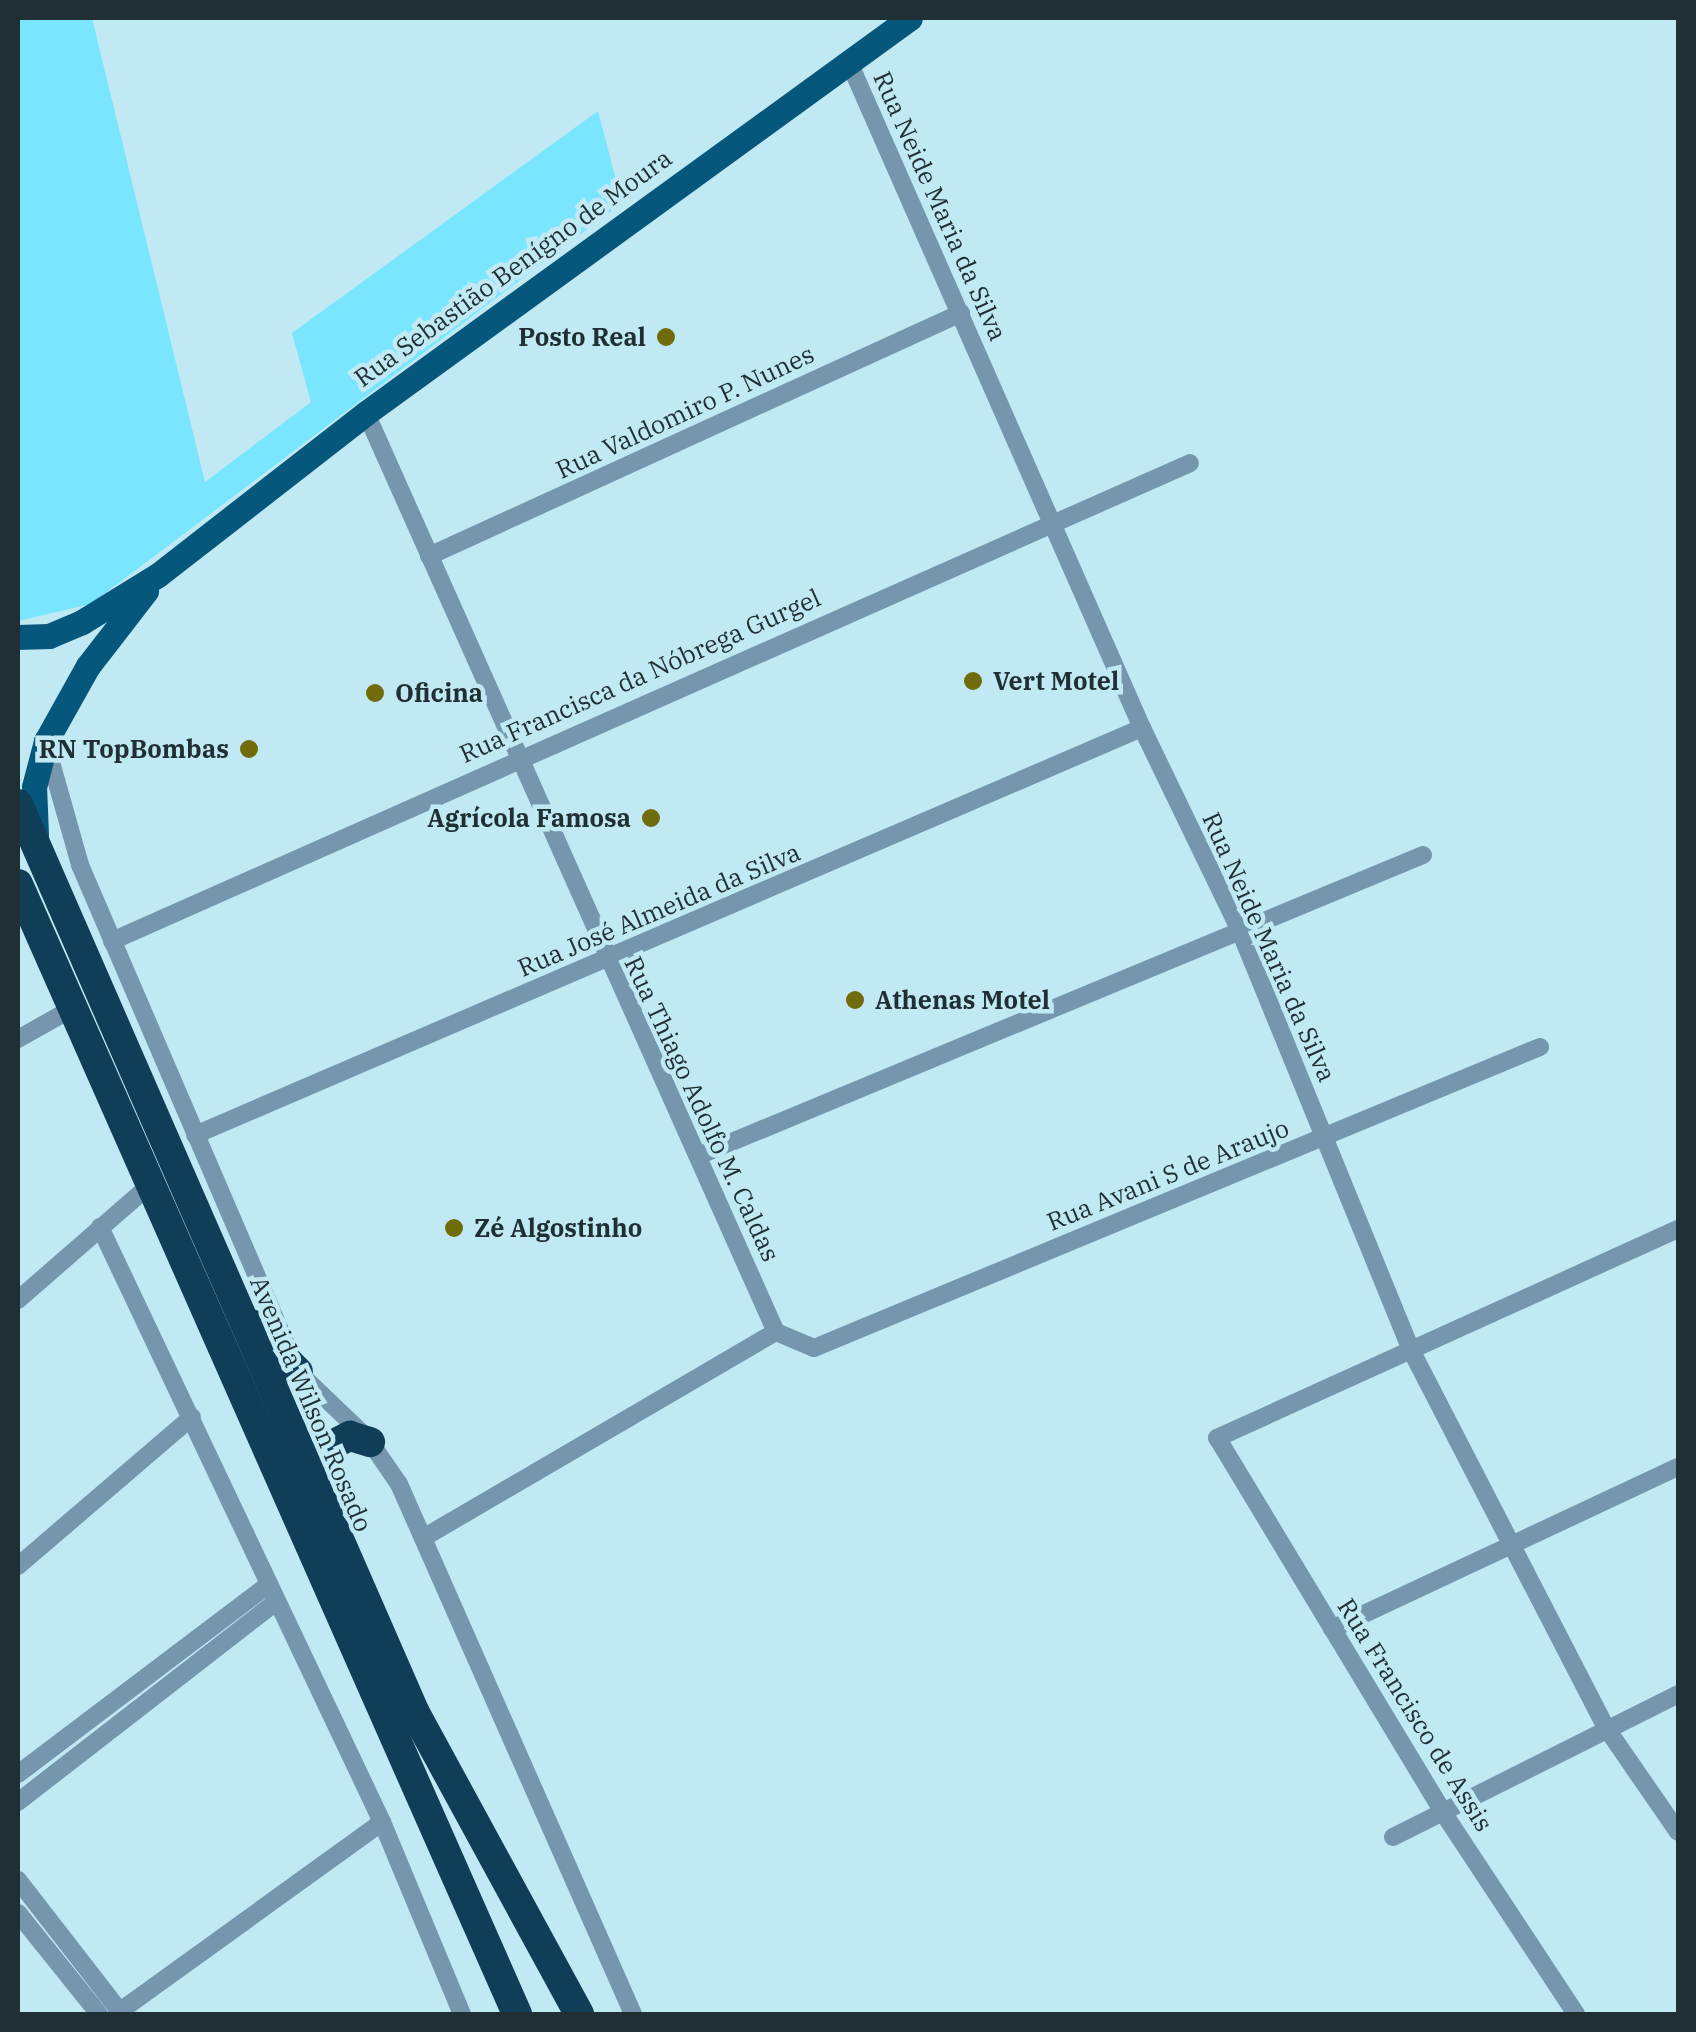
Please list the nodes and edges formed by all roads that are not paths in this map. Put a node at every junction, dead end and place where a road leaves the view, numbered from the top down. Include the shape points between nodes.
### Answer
1 (910, 18) edge
2 (849, 62) junction
3 (961, 314) junction
4 (366, 413) junction
5 (1190, 462) dead end
6 (1051, 523) junction
7 (429, 556) junction
8 (158, 576) junction
9 (18, 637) edge
10 (1142, 728) junction
11 (46, 741) junction
12 (515, 758) junction
13 (18, 804) edge
14 (40, 854) junction
15 (1422, 855) dead end
16 (18, 884) edge
17 (1240, 931) junction
18 (112, 941) junction
19 (606, 961) junction
20 (73, 1008) junction
21 (23, 1034) edge
22 (1540, 1047) dead end
23 (195, 1136) junction
24 (1324, 1138) junction
25 (698, 1156) junction
26 (150, 1185) junction
27 (100, 1227) junction
28 (1678, 1229) edge
29 (18, 1300) edge
30 (237, 1310) junction
31 (776, 1332) junction
32 (1412, 1350) junction
33 (298, 1372) junction
34 (192, 1418) junction
35 (370, 1442) junction
36 (1678, 1467) edge
37 (315, 1492) junction
38 (423, 1538) junction
39 (1508, 1548) junction
40 (18, 1566) edge
41 (271, 1595) junction
42 (1332, 1629) junction
43 (1678, 1694) edge
44 (1606, 1729) junction
45 (18, 1774) edge
46 (18, 1802) edge
47 (1443, 1812) junction
48 (382, 1822) junction
49 (1678, 1832) edge
50 (1393, 1837) dead end
51 (18, 1880) edge
52 (18, 1913) edge
53 (99, 2014) edge
54 (119, 2014) edge
55 (462, 2014) edge
56 (517, 2014) edge
57 (579, 2014) edge
58 (633, 2014) edge
59 (1576, 2014) edge

1 - 2 main road, Rua Sebastião Benígno de Moura
2 - 3 street, Rua Neide Maria da Silva
2 - 4 main road, Rua Sebastião Benígno de Moura
3 - 6 street, Rua Neide Maria da Silva
3 - 7 street, Rua Valdomiro P. Nunes
4 - 7 street, Rua Thiago Adolfo M. Caldas
4 - 8 main road, Rua Sebastião Benígno de Moura
5 - 6 street, Rua Francisca da Nóbrega Gurgel
6 - 10 street, Rua Neide Maria da Silva
6 - 12 street, Rua Francisca da Nóbrega Gurgel
7 - 12 street, Rua Thiago Adolfo M. Caldas
8 - 9 main road via 82,622 49,636
8 - 11 main road via 88,666
10 - 17 street, Rua Neide Maria da Silva
10 - 19 street, Rua José Almeida da Silva
11 - 14 main road via 34,802
11 - 18 street via 80,864
12 - 18 street, Rua Francisca da Nóbrega Gurgel
12 - 19 street, Rua Thiago Adolfo M. Caldas
13 - 14 highway, Avenida Wilson Rosado
14 - 30 highway, Avenida Wilson Rosado
15 - 17 street
16 - 20 highway
17 - 24 street, Rua Neide Maria da Silva
17 - 25 street
18 - 23 street
19 - 23 street, Rua José Almeida da Silva
19 - 25 street, Rua Thiago Adolfo M. Caldas
20 - 21 street
20 - 26 highway
22 - 24 street, Rua Avani S de Araujo
23 - 33 street
24 - 31 street, Rua Avani S de Araujo via 814,1348
24 - 32 street, Rua Neide Maria da Silva
25 - 31 street, Rua Thiago Adolfo M. Caldas
26 - 27 street
26 - 56 highway
27 - 29 street
27 - 34 street
28 - 32 street
30 - 33 highway
30 - 37 highway, Avenida Wilson Rosado
31 - 38 street
32 - 39 street, Rua Neide Maria da Silva
32 - 42 street, Rua Francisco de Assis via 1217,1438
33 - 35 street
34 - 40 street
34 - 41 street
35 - 37 highway via 350,1436 328,1447 315,1469
35 - 38 street
36 - 39 street
37 - 57 highway, Avenida Wilson Rosado via 415,1712
38 - 58 street
39 - 42 street
39 - 44 street, Rua Neide Maria da Silva
41 - 45 street
41 - 46 street
41 - 48 street
42 - 47 street, Rua Francisco de Assis
43 - 44 street
44 - 47 street
44 - 49 street, Rua Neide Maria da Silva
47 - 50 street
47 - 59 street, Rua Francisco de Assis
48 - 54 street
48 - 55 street
51 - 54 street
52 - 53 street

